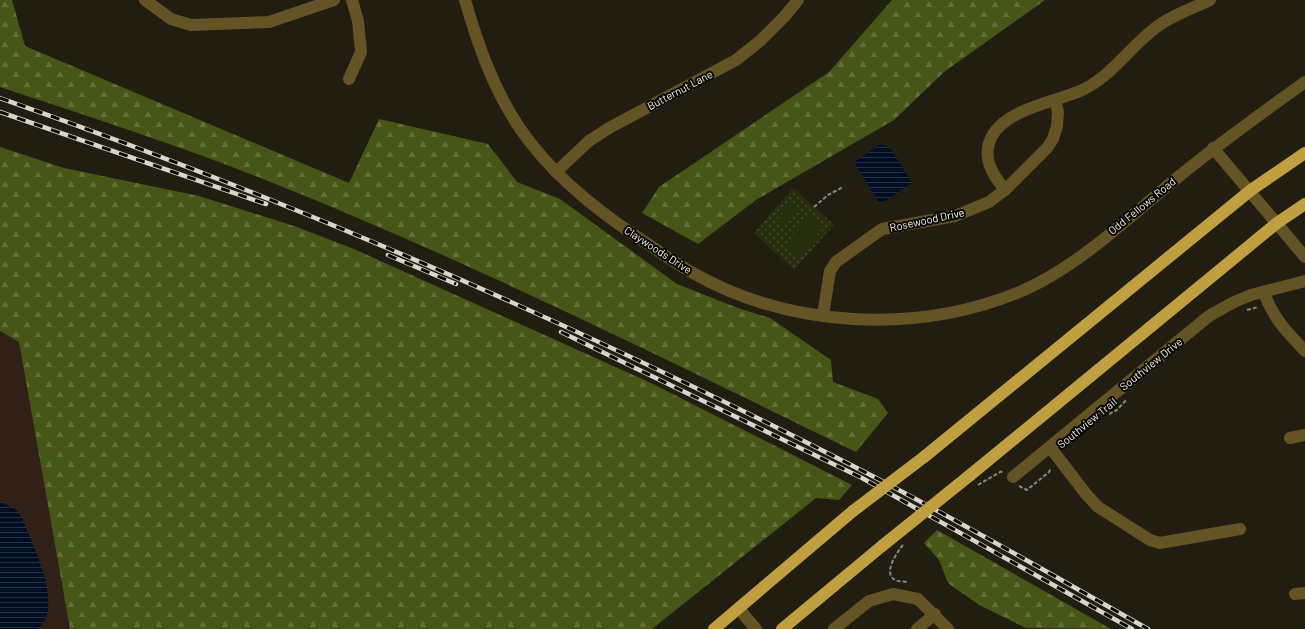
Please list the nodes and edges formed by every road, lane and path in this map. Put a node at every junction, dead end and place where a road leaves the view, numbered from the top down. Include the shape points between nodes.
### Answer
1 (145, 0) edge
2 (334, 0) edge
3 (352, 0) edge
4 (465, 0) edge
5 (798, 0) edge
6 (1210, 0) edge
7 (349, 79) dead end
8 (1305, 82) edge
9 (1055, 100) junction
10 (1214, 148) junction
11 (1305, 153) edge
12 (556, 172) junction
13 (843, 187) dead end
14 (1005, 190) junction
15 (1251, 190) junction
16 (1305, 204) edge
17 (814, 207) dead end
18 (1277, 223) junction
19 (1305, 257) edge
20 (1305, 281) edge
21 (1264, 292) junction
22 (1268, 304) junction
23 (968, 309) joint
24 (1246, 310) dead end
25 (823, 315) junction
26 (1305, 351) edge
27 (1130, 396) dead end
28 (1106, 415) dead end
29 (1305, 436) edge
30 (1290, 438) dead end
31 (1050, 447) junction
32 (1057, 457) junction
33 (1013, 477) dead end
34 (1027, 490) dead end
35 (1240, 529) dead end
36 (904, 544) dead end
37 (908, 582) dead end
38 (739, 609) junction
39 (935, 614) junction
40 (714, 629) edge
41 (756, 629) edge
42 (782, 629) edge
43 (834, 629) edge
44 (917, 629) edge
45 (948, 629) edge

1 - 2 street via 171,19 191,25 269,22
3 - 7 street via 358,21 361,52
4 - 12 street, Claywoods Drive via 493,83 518,126
5 - 12 street, Butternut Lane via 760,41 736,60 609,128 584,146
6 - 9 street via 1153,29 1105,76 1092,85
8 - 10 street, Odd Fellows Road
9 - 14 street, Rosewood Drive via 1058,112 1053,139
9 - 14 street via 1016,115 993,135 988,146 988,166
10 - 15 street
10 - 23 street, Odd Fellows Road via 1099,242 1059,271 1020,292
11 - 15 highway
12 - 25 street, Claywoods Drive via 589,203 693,273 731,291 771,304
13 - 17 path
14 - 25 street, Rosewood Drive via 989,202 955,216 882,229 836,262 830,271
15 - 18 street
15 - 38 highway, bridge via 924,457 853,511
16 - 18 highway
18 - 19 street
18 - 42 highway, bridge
20 - 21 street, Southview Drive
21 - 22 street
21 - 31 street, Southview Drive via 1234,302 1209,316
22 - 24 path
22 - 26 street via 1280,325
23 - 25 street, Claywoods Drive via 936,316 894,320
27 - 28 path, Southview Trail via 1117,410
29 - 30 street
31 - 32 street
31 - 33 street, Southview Drive
32 - 34 path, Southview Trail via 1049,472
32 - 35 street via 1098,507 1150,540 1160,543
36 - 37 path via 894,558 890,574 897,581
38 - 40 highway
38 - 41 street
39 - 43 street via 918,598 893,594 869,601
39 - 44 street
39 - 45 street

